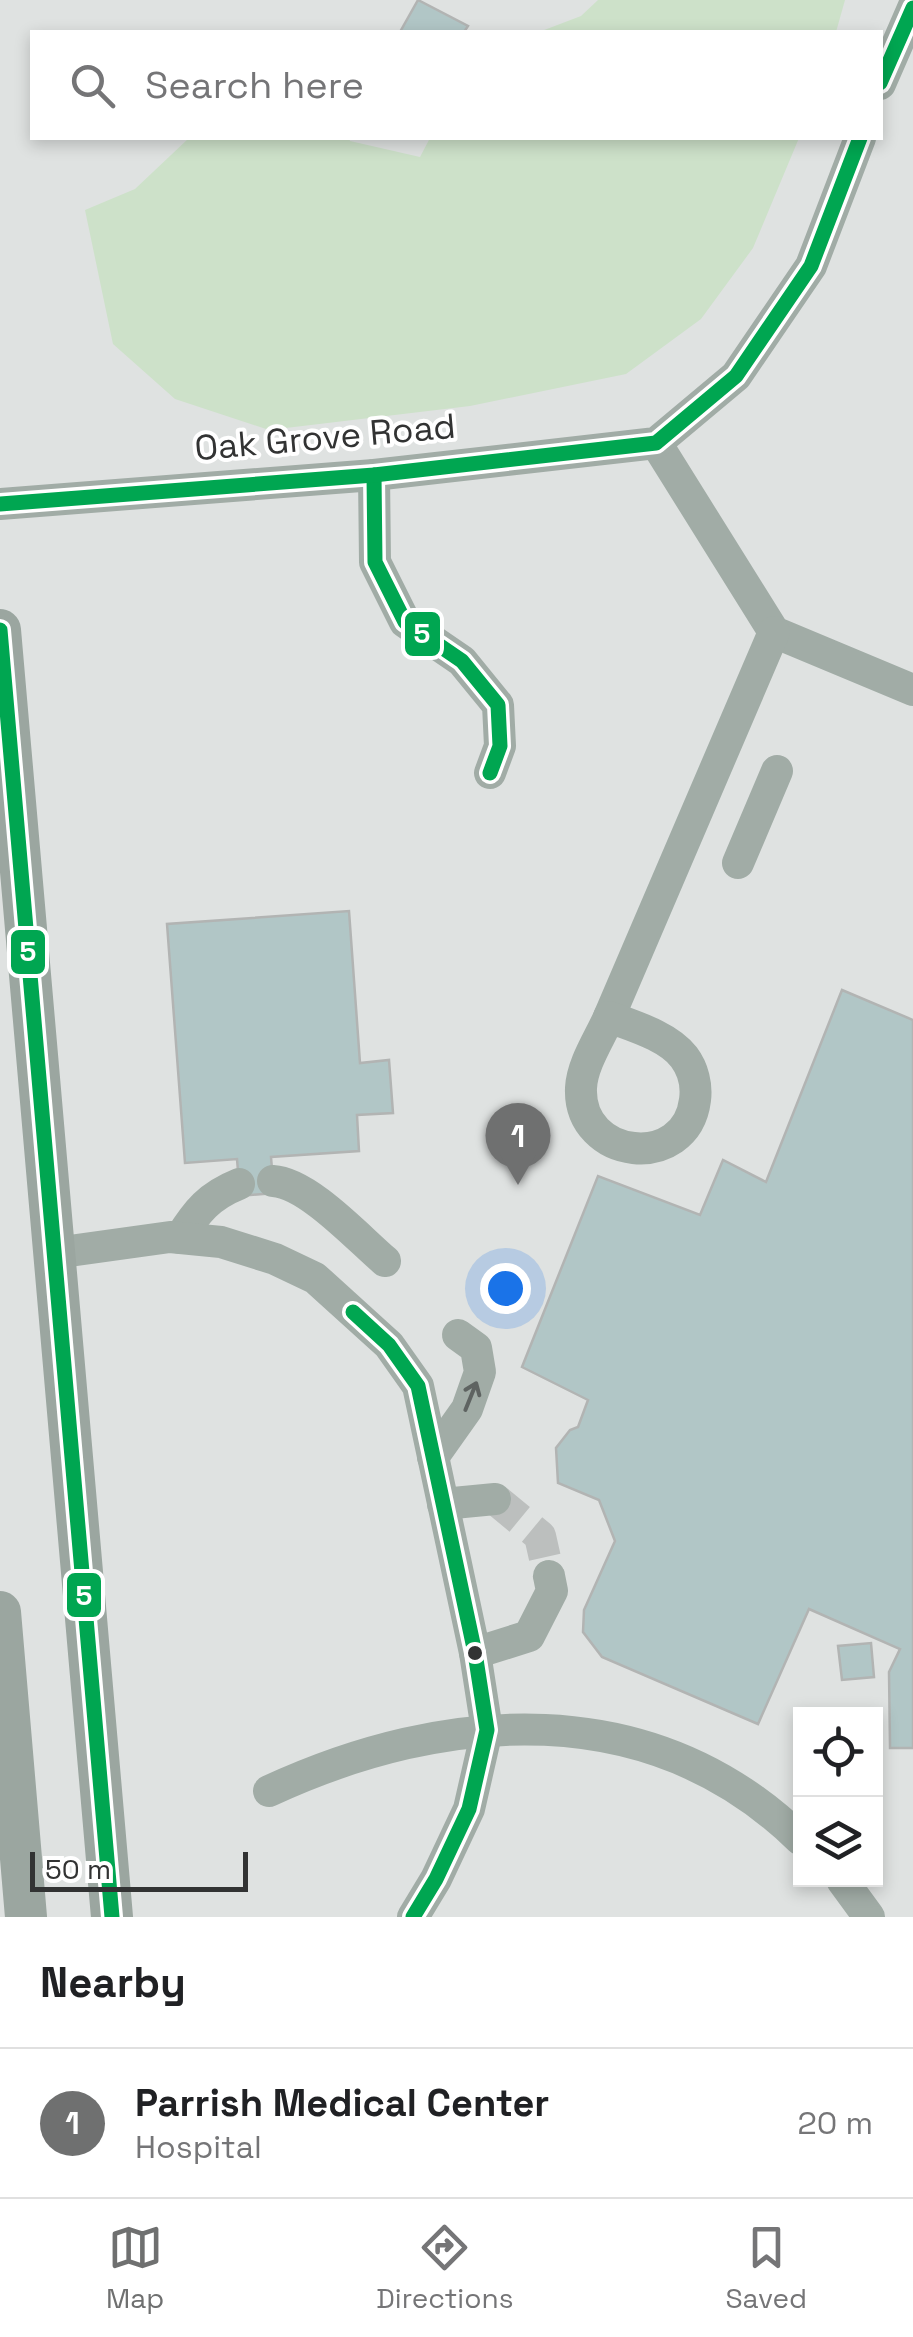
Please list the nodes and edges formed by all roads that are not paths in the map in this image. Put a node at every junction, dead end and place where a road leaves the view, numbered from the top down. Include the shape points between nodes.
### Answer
1 (913, 8) edge
2 (883, 77) edge
3 (859, 140) edge
4 (656, 442) junction
5 (374, 475) junction
6 (0, 504) edge
7 (0, 630) edge
8 (774, 632) junction
9 (913, 690) edge
10 (777, 771) dead end
11 (490, 773) dead end
12 (738, 863) dead end
13 (609, 1016) dead end
14 (273, 1181) dead end
15 (238, 1184) dead end
16 (180, 1238) junction
17 (54, 1253) junction
18 (385, 1260) dead end
19 (458, 1335) dead end
20 (433, 1457) junction
21 (494, 1500) tunnel mouth
22 (443, 1504) junction
23 (550, 1576) tunnel mouth
24 (0, 1612) edge
25 (476, 1653) junction
26 (487, 1730) junction
27 (268, 1791) dead end
28 (793, 1832) edge
29 (847, 1887) edge
30 (26, 1917) edge
31 (112, 1917) edge
32 (413, 1917) edge
33 (869, 1917) edge

1 - 2 street
3 - 4 street via 811,266 736,376
4 - 5 street, Oak Grove Road
4 - 8 street
5 - 6 street, Oak Grove Road
5 - 11 street via 376,562 404,622 462,661 498,705 500,746
7 - 17 main road
8 - 9 street
8 - 13 street
10 - 12 street
14 - 18 street via 304,1193
15 - 16 street via 200,1207
16 - 17 street
16 - 20 street via 221,1242 315,1278 389,1345 418,1386
17 - 31 main road
20 -> 19 street via 467,1409 480,1372 476,1348
20 - 22 street
21 - 22 street
22 - 25 street
23 - 25 street via 552,1591 529,1636
24 - 30 main road
25 - 26 street
26 - 27 street via 357,1757
26 - 28 street via 568,1730 642,1744 715,1775
26 - 32 street via 469,1810
29 - 33 street

